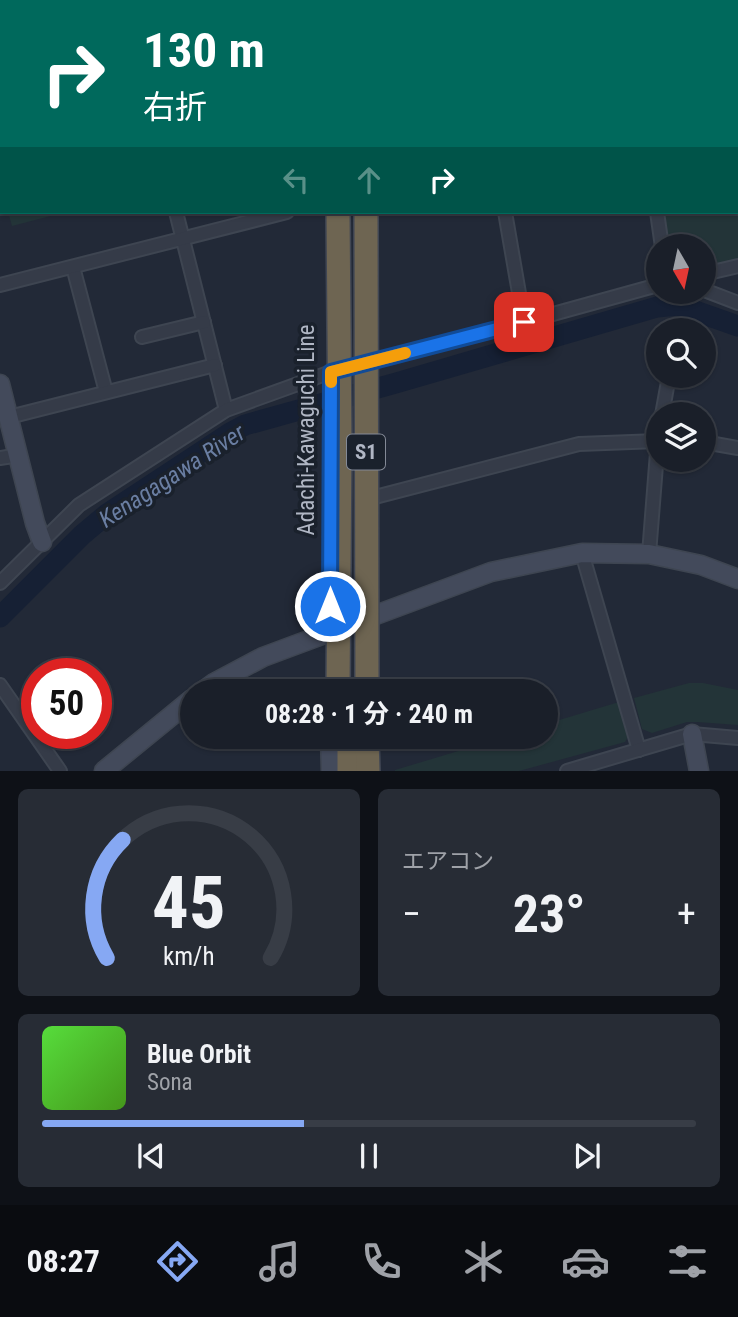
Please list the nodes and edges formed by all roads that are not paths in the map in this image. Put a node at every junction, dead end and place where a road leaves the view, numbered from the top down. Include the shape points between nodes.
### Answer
1 (177, 214) edge
2 (278, 214) edge
3 (331, 214) edge
4 (338, 214) edge
5 (365, 214) edge
6 (374, 214) edge
7 (505, 214) edge
8 (657, 214) edge
9 (661, 234) edge
10 (183, 239) junction
11 (738, 266) edge
12 (74, 267) junction
13 (716, 271) edge
14 (0, 285) edge
15 (646, 288) edge
16 (716, 295) edge
17 (738, 303) edge
18 (204, 322) junction
19 (524, 322) junction
20 (142, 337) dead end
21 (375, 361) junction
22 (215, 365) junction
23 (331, 372) junction
24 (0, 384) edge
25 (106, 392) junction
26 (226, 410) junction
27 (9, 417) junction
28 (646, 441) edge
29 (340, 444) junction
30 (716, 444) edge
31 (738, 448) edge
32 (19, 455) junction
33 (0, 458) edge
34 (655, 472) edge
35 (375, 497) junction
36 (42, 542) junction
37 (582, 553) junction
38 (649, 554) junction
39 (738, 579) edge
40 (0, 583) edge
41 (377, 615) junction
42 (330, 632) junction
43 (222, 679) edge
44 (330, 679) edge
45 (338, 679) edge
46 (348, 679) edge
47 (367, 679) edge
48 (377, 679) edge
49 (0, 685) edge
50 (180, 709) edge
51 (692, 734) junction
52 (738, 738) edge
53 (330, 749) edge
54 (338, 749) edge
55 (349, 749) edge
56 (367, 749) edge
57 (376, 749) edge
58 (639, 750) junction
59 (60, 771) edge
60 (104, 771) edge
61 (331, 771) edge
62 (338, 771) edge
63 (349, 771) edge
64 (368, 771) edge
65 (376, 771) edge
66 (568, 771) edge
67 (699, 771) edge

1 - 10 street
2 - 10 street
3 - 23 main road, Adachi-Kawaguchi Line
4 - 29 highway, S1, bridge
5 - 47 highway, S1, bridge
6 - 21 main road
7 - 19 street
8 - 9 street
10 - 12 street
10 - 18 street
11 - 13 street
12 - 14 street
12 - 25 street
15 - 19 street
16 - 17 street
18 - 20 street
18 - 22 street
19 - 21 street
21 - 23 street
21 - 35 main road
22 - 25 street
22 - 26 street
23 - 26 street
23 - 42 main road, Adachi-Kawaguchi Line
24 - 27 main road
25 - 27 street
26 - 36 street via 79,505
27 - 32 main road
28 - 35 street via 579,444
29 - 45 highway, S1, bridge
29 - 46 highway, bridge
30 - 31 street
32 - 33 street
32 - 36 main road
34 - 38 street
35 - 41 main road
36 - 40 street
37 - 38 main road
37 - 41 main road via 491,572
37 - 58 street
38 - 39 main road
41 - 42 main road
41 - 48 main road
42 - 43 main road via 263,657
42 - 44 main road, Adachi-Kawaguchi Line
49 - 59 street
50 - 60 main road
51 - 52 street
51 - 58 street
51 - 67 main road
53 - 61 main road
54 - 62 highway
55 - 63 highway
56 - 64 highway
57 - 65 main road
58 - 66 street

